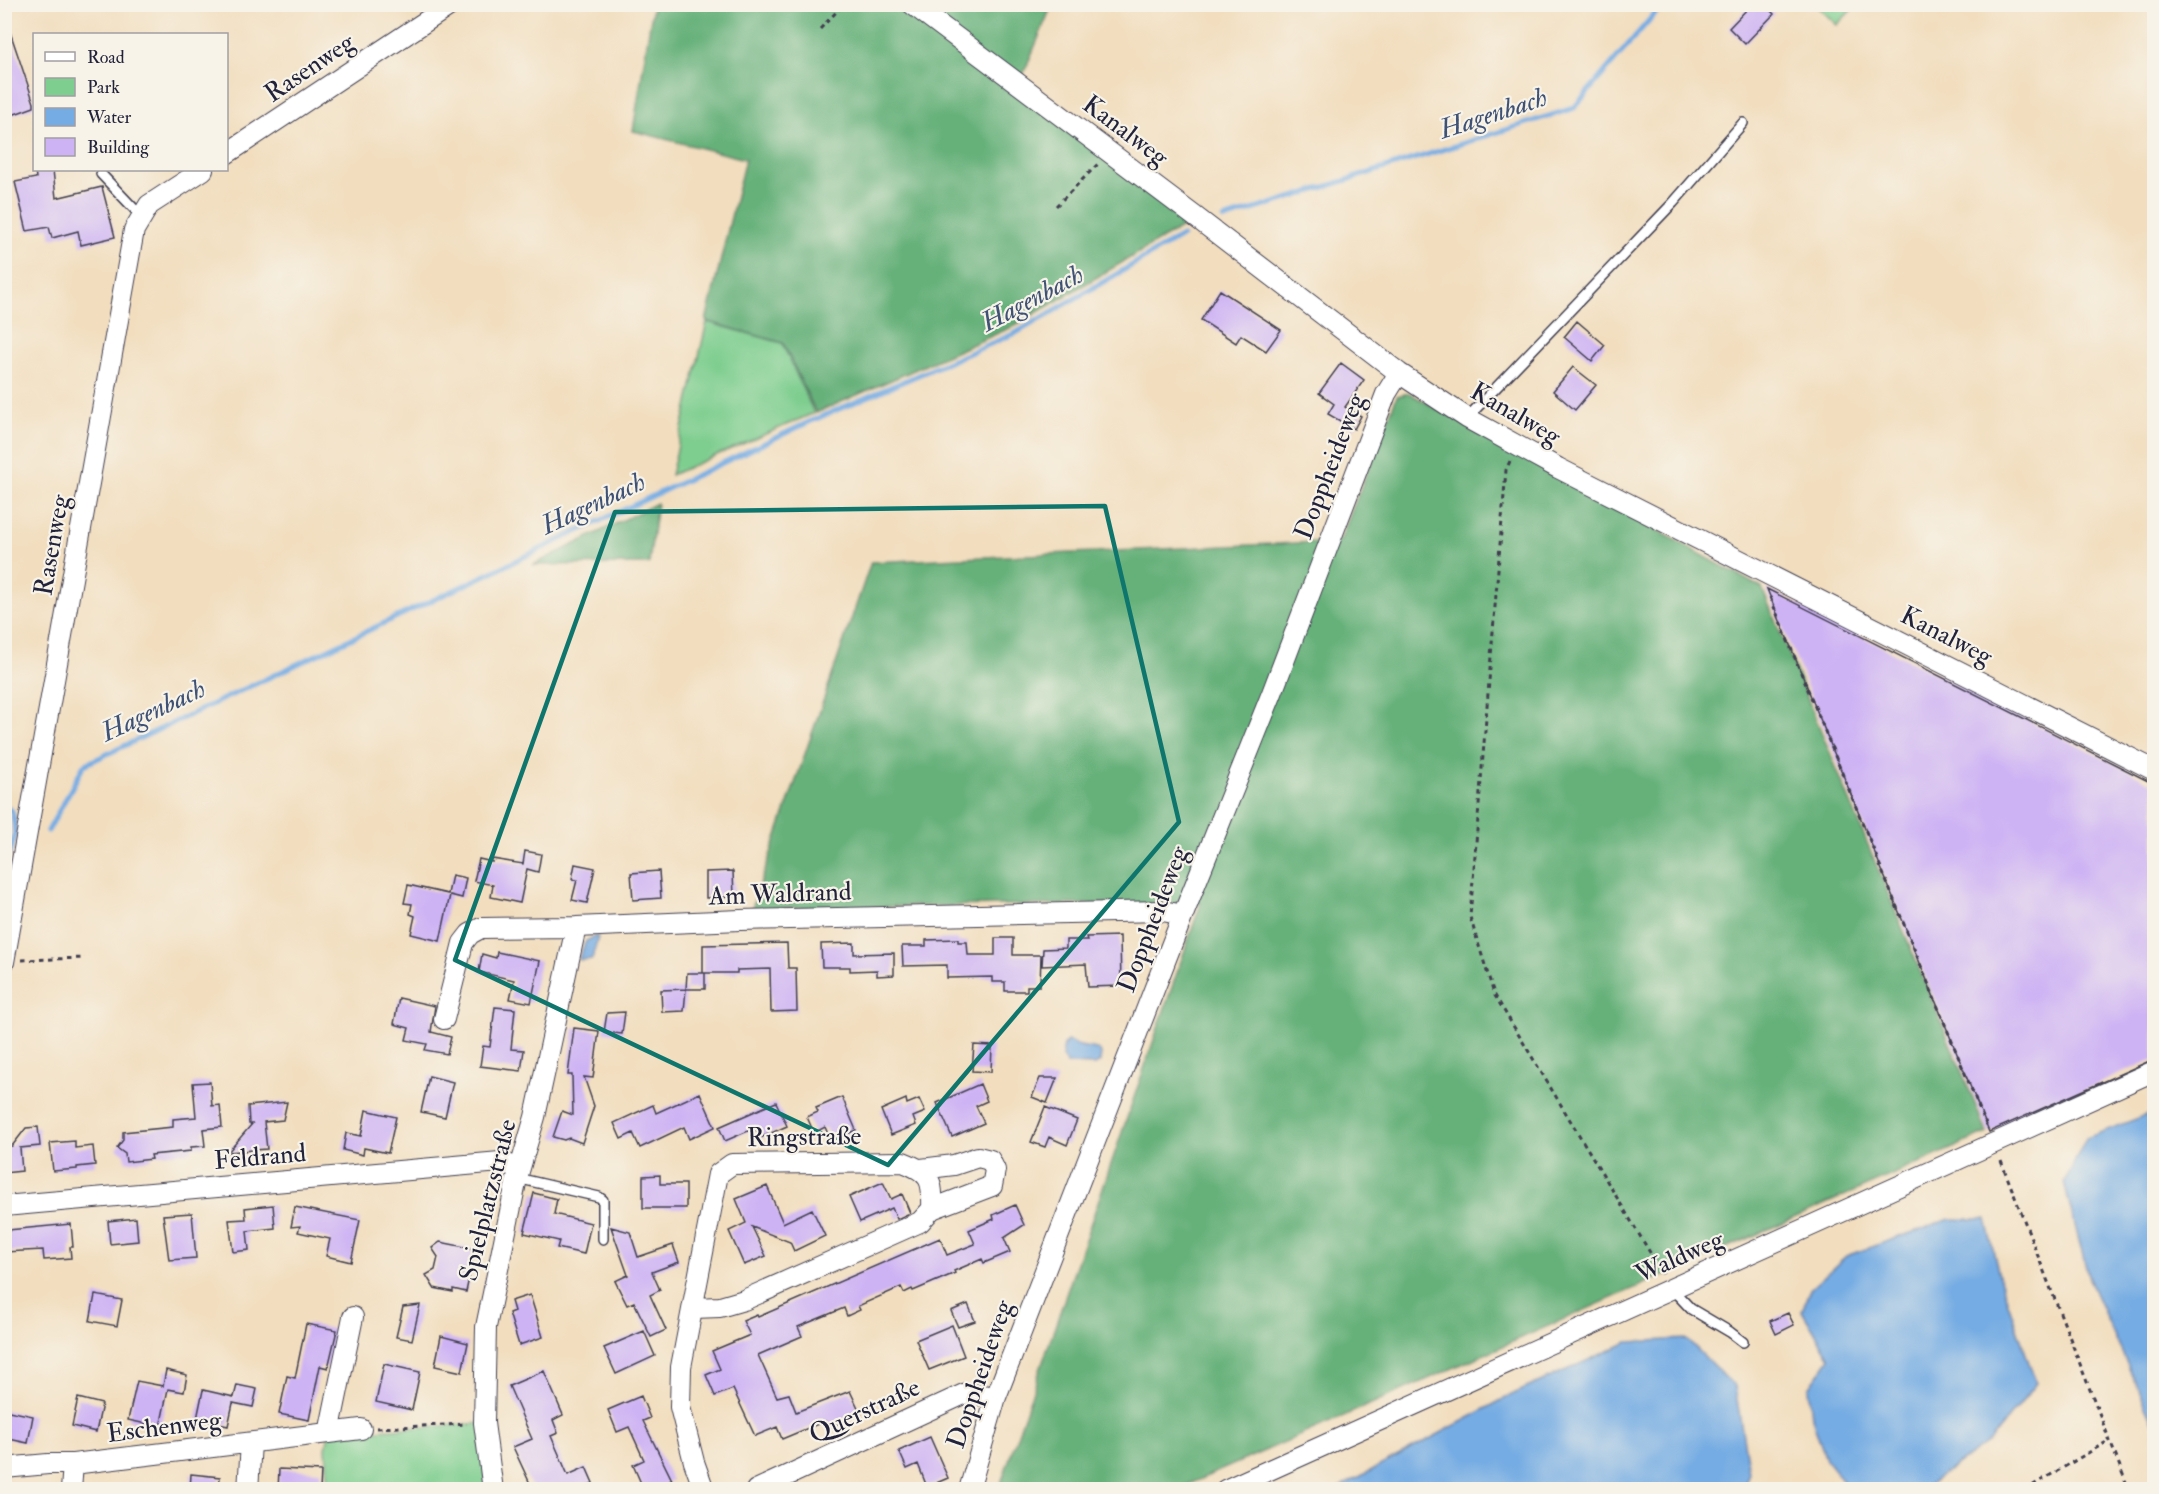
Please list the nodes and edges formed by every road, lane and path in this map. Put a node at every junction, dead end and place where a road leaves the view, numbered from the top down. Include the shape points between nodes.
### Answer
1 (452, 4) edge
2 (844, 4) edge
3 (912, 4) edge
4 (820, 29) dead end
5 (1743, 123) dead end
6 (1110, 152) junction
7 (228, 153) edge
8 (201, 171) edge
9 (102, 174) dead end
10 (1056, 206) dead end
11 (142, 217) junction
12 (1398, 373) junction
13 (1467, 418) junction
14 (1516, 445) junction
15 (1759, 570) junction
16 (2154, 770) edge
17 (1183, 915) junction
18 (576, 927) junction
19 (85, 958) dead end
20 (5, 961) edge
21 (444, 1019) dead end
22 (2154, 1071) edge
23 (1994, 1144) junction
24 (921, 1169) junction
25 (518, 1173) junction
26 (4, 1206) edge
27 (932, 1209) junction
28 (603, 1239) dead end
29 (1672, 1289) junction
30 (693, 1308) junction
31 (353, 1317) dead end
32 (1743, 1342) dead end
33 (996, 1397) junction
34 (483, 1423) junction
35 (361, 1429) joint
36 (329, 1433) junction
37 (2110, 1440) junction
38 (252, 1443) junction
39 (73, 1464) junction
40 (4, 1468) edge
41 (71, 1490) edge
42 (248, 1490) edge
43 (493, 1490) edge
44 (704, 1490) edge
45 (756, 1490) edge
46 (969, 1490) edge
47 (1226, 1490) edge
48 (2025, 1490) edge
49 (2129, 1490) edge

1 - 7 street, Rasenweg
2 - 4 path
3 - 6 street, Kanalweg
5 - 13 lane via 1673,203
6 - 10 path
6 - 12 street, Kanalweg
8 - 11 street, Rasenweg via 149,205
9 - 11 lane
11 - 20 street, Rasenweg via 134,230
12 - 13 street, Kanalweg
12 - 17 street, Doppheideweg via 1386,394
13 - 14 street, Kanalweg
14 - 15 street, Kanalweg
14 - 29 path via 1506,470 1470,917 1494,994
15 - 16 street, Kanalweg
15 - 23 path
17 - 18 street, Am Waldrand via 1151,911
17 - 33 street, Doppheideweg
18 - 21 street, Am Waldrand via 481,928 470,934 464,943
18 - 25 street, Spielplatzstraße via 535,1116
19 - 20 path
22 - 23 street, Waldweg
23 - 29 street, Waldweg
23 - 37 path
24 - 27 street via 933,1188
24 - 27 street, Ringstraße via 978,1157 990,1160 995,1170 992,1186
24 - 30 street, Ringstraße via 903,1162 732,1164 718,1174
25 - 26 street, Feldrand via 500,1162
25 - 28 lane via 603,1200
25 - 34 street, Spielplatzstraße via 486,1327
27 - 30 street, Ringstraße via 920,1222 744,1300 720,1307
29 - 32 lane via 1691,1309
29 - 47 street, Waldweg
30 - 44 street, Ringstraße via 681,1367 680,1407
31 - 36 street
33 - 45 street, Querstraße via 966,1393
33 - 46 street, Doppheideweg
34 - 35 path
34 - 43 street, Spielplatzstraße
35 - 36 street, Eschenweg
36 - 38 street, Eschenweg
37 - 48 path
37 - 49 path
38 - 39 street, Eschenweg
38 - 42 street
39 - 40 street, Eschenweg
39 - 41 street

